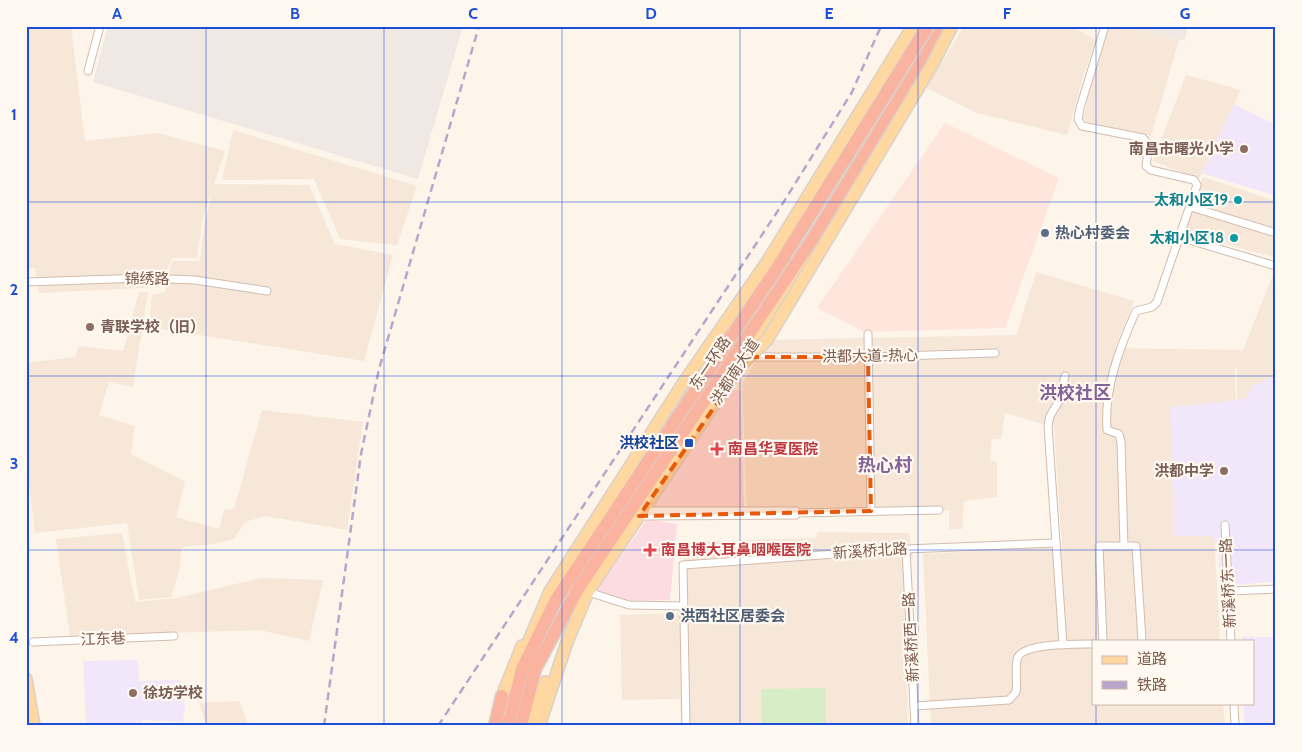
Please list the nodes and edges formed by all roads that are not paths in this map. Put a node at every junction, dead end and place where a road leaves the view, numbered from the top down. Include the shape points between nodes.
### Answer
1 (100, 26) edge
2 (913, 26) edge
3 (928, 26) edge
4 (944, 26) edge
5 (951, 26) edge
6 (1105, 26) edge
7 (88, 71) dead end
8 (1191, 207) junction
9 (1276, 233) edge
10 (1179, 237) junction
11 (1276, 266) edge
12 (26, 282) edge
13 (267, 291) dead end
14 (868, 334) dead end
15 (995, 353) dead end
16 (868, 357) junction
17 (743, 361) junction
18 (1065, 376) dead end
19 (939, 510) dead end
20 (871, 511) junction
21 (641, 514) junction
22 (1225, 525) dead end
23 (1056, 543) junction
24 (1124, 546) junction
25 (906, 549) junction
26 (1276, 589) edge
27 (550, 591) junction
28 (1229, 591) junction
29 (586, 596) junction
30 (683, 606) junction
31 (174, 636) dead end
32 (1103, 640) edge
33 (1142, 640) edge
34 (1231, 640) edge
35 (33, 642) dead end
36 (1092, 644) edge
37 (1063, 645) junction
38 (26, 679) edge
39 (502, 696) joint
40 (1234, 704) edge
41 (914, 706) junction
42 (34, 726) edge
43 (495, 726) edge
44 (507, 726) edge
45 (521, 726) edge
46 (531, 726) edge
47 (539, 726) edge
48 (686, 726) edge
49 (915, 726) edge
50 (1235, 726) edge

1 - 7 street
2 - 27 main road via 767,262 684,382
3 - 44 highway, 东一环路 via 779,265 557,598 522,669
4 - 45 highway, 东一环路 via 814,237 578,588 535,669
5 - 17 main road, 洪都南大道, bridge via 932,65 767,340
6 - 8 street via 1078,119 1082,126 1148,141 1146,166 1196,182
8 - 9 street
8 - 10 street
10 - 11 street
10 - 24 street via 1156,302 1152,307 1136,311 1108,393 1107,430 1119,434 1121,442
12 - 13 street, 锦绣路 via 144,278 195,280
14 - 16 street
15 - 16 street, 洪都大道-热心
16 - 17 street, 洪都大道-热心
16 - 20 street
17 - 21 main road, 洪都南大道
18 - 23 street via 1048,426
19 - 20 street
20 - 21 street via 796,515
21 - 29 main road, 洪都南大道
22 - 28 street, 新溪桥东一路
23 - 25 street, 新溪桥北路
23 - 37 street
24 - 32 street via 1099,546
24 - 33 street via 1136,546
25 - 30 street, 新溪桥北路 via 683,565
25 - 41 street, 新溪桥西一路
26 - 28 street
27 - 39 main road via 517,656
27 - 44 main road via 524,652
28 - 34 street, 新溪桥东一路
29 - 30 street via 629,605
29 - 46 main road via 560,641
29 - 47 main road, 洪都南大道
30 - 48 street
31 - 35 street, 江东巷
36 - 37 street
37 - 41 street via 1024,651 1017,659 1016,692 1009,700
38 - 42 main road
39 - 43 highway
40 - 50 street
41 - 49 street, 新溪桥西一路

